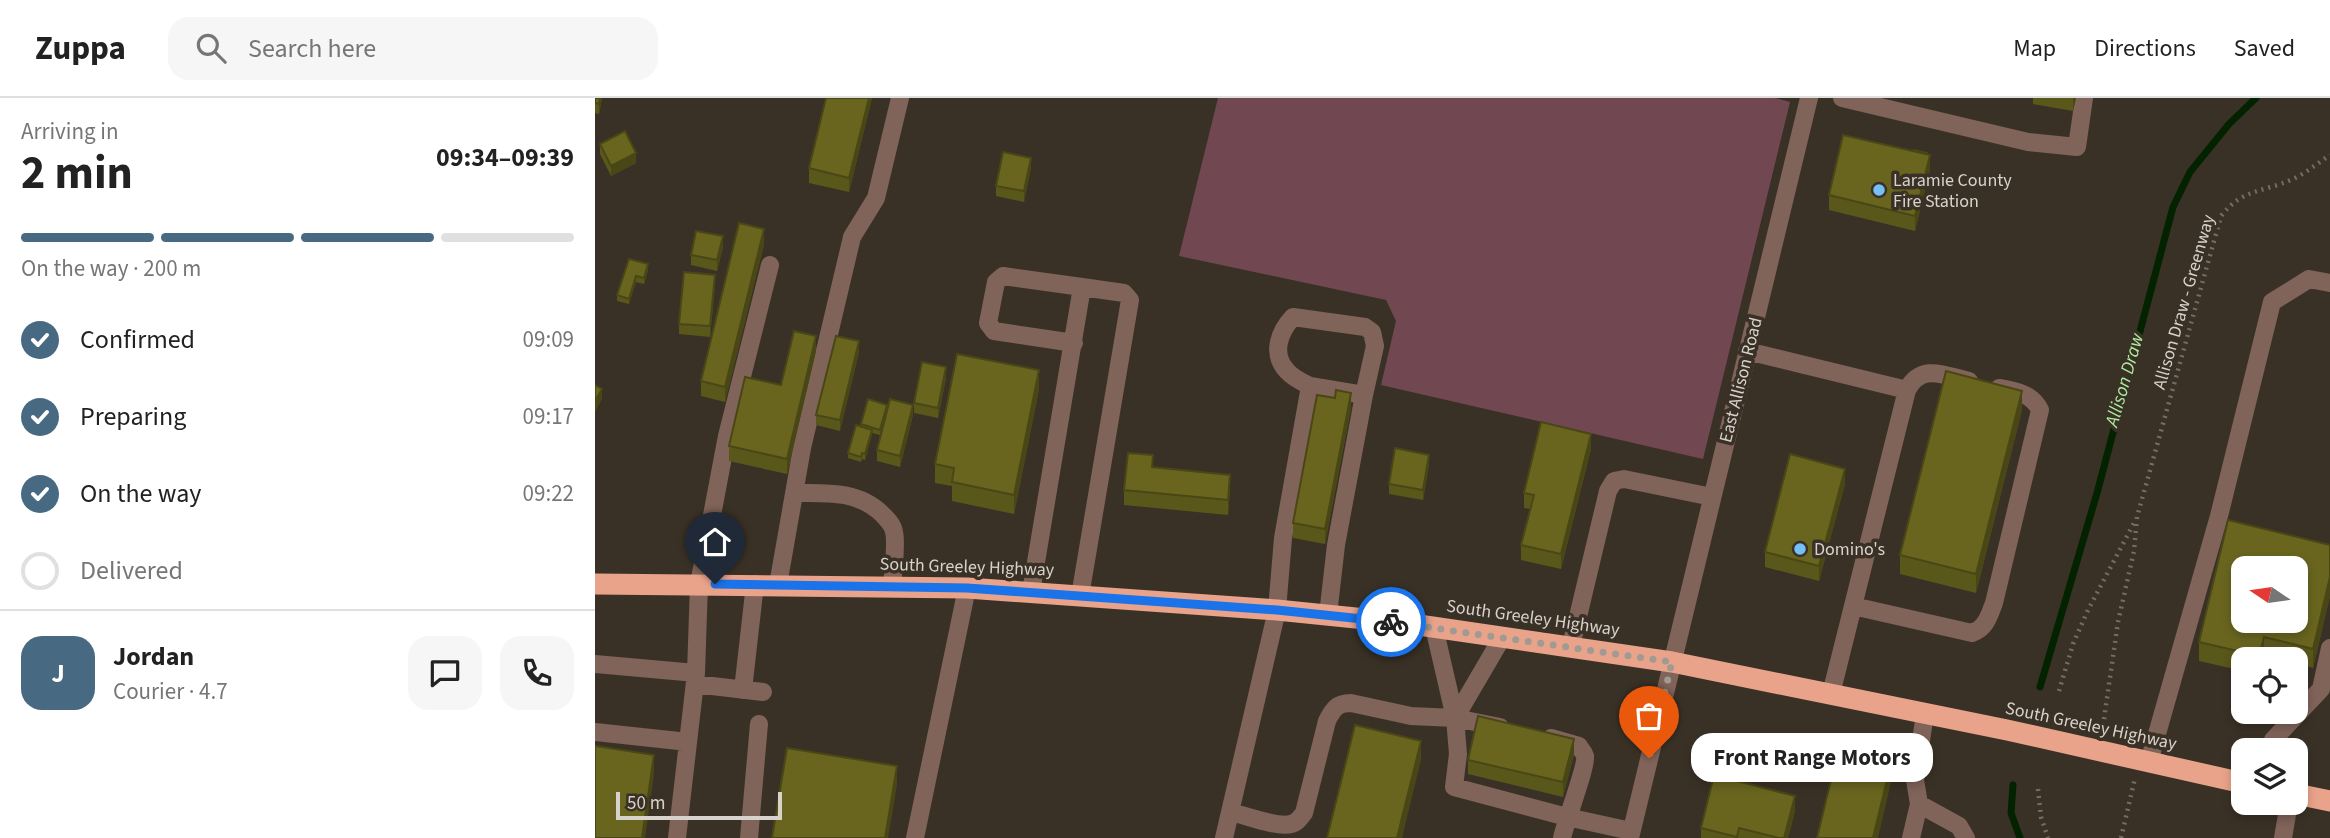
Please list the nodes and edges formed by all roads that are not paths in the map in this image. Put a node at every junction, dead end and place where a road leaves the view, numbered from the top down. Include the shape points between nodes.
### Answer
1 (900, 98) edge
2 (1809, 98) edge
3 (1842, 98) edge
4 (2084, 98) edge
5 (1894, 104) edge
6 (769, 265) dead end
7 (2330, 283) edge
8 (1082, 288) junction
9 (1074, 343) junction
10 (1747, 351) junction
11 (1310, 386) junction
12 (1907, 390) junction
13 (1364, 395) junction
14 (794, 493) junction
15 (1712, 497) junction
16 (595, 584) edge
17 (698, 584) junction
18 (755, 584) junction
19 (778, 585) junction
20 (892, 586) junction
21 (967, 588) junction
22 (1031, 592) junction
23 (1080, 596) junction
24 (1853, 606) junction
25 (1277, 610) junction
26 (1328, 615) junction
27 (1434, 627) junction
28 (1503, 636) junction
29 (1571, 646) junction
30 (2330, 648) edge
31 (1672, 662) junction
32 (595, 664) edge
33 (696, 678) junction
34 (743, 690) junction
35 (763, 692) dead end
36 (1831, 694) junction
37 (1925, 714) junction
38 (1455, 718) junction
39 (759, 724) dead end
40 (595, 732) edge
41 (2275, 738) edge
42 (688, 742) junction
43 (2144, 761) junction
44 (2231, 780) edge
45 (2308, 796) edge
46 (2330, 801) edge
47 (1919, 804) junction
48 (1230, 812) junction
49 (2287, 815) edge
50 (1567, 817) junction
51 (1630, 834) edge
52 (677, 838) edge
53 (749, 838) edge
54 (915, 838) edge
55 (1224, 838) edge
56 (1562, 838) edge
57 (1911, 838) edge
58 (1966, 838) edge
59 (2283, 838) edge

1 - 14 street via 876,198 852,237
2 - 10 street, East Allison Road
3 - 5 street
4 - 5 street via 2077,147 2028,142
6 - 17 street via 727,436
7 - 43 street via 2309,279 2272,302 2219,516
8 - 9 street
8 - 9 street via 1003,276 996,282 988,323 994,331
8 - 23 street via 1124,293 1130,300
9 - 22 street
10 - 12 street
10 - 15 street, East Allison Road
11 - 13 street
11 - 13 street via 1288,373 1277,349 1279,336 1293,317 1365,327 1372,332 1375,346
11 - 25 street via 1283,538
12 - 24 street
12 - 24 street via 1920,374 1938,374 2027,395 2041,410 1997,590 1985,623 1972,633
13 - 26 street
14 - 19 street
14 - 20 street via 857,498 878,510 894,532
15 - 29 street via 1624,479 1614,481
15 - 31 street, East Allison Road
16 - 17 highway, South Greeley Highway
17 - 18 highway, South Greeley Highway
17 - 33 street
18 - 19 highway, South Greeley Highway
18 - 34 street
19 - 20 highway, South Greeley Highway
20 - 21 highway, South Greeley Highway
21 - 22 highway, South Greeley Highway
21 - 54 street
22 - 23 highway, South Greeley Highway
23 - 25 highway, South Greeley Highway
24 - 36 street
25 - 26 highway, South Greeley Highway
25 - 48 street
26 - 27 highway, South Greeley Highway
27 - 28 highway, South Greeley Highway
27 - 38 street
28 - 29 highway, South Greeley Highway
28 - 38 street
29 - 31 highway, South Greeley Highway
30 - 41 street via 2321,689
31 - 36 highway, South Greeley Highway
31 - 51 street, East Allison Road
32 - 33 street
33 - 34 street
33 - 42 street
34 - 35 street
36 - 37 highway, South Greeley Highway
37 - 43 highway, South Greeley Highway
37 - 47 street via 1915,780
38 - 48 street via 1411,716 1341,703 1327,720 1299,820 1281,825
38 - 50 street via 1458,754 1454,787
38 - 50 street via 1579,746 1585,756 1583,771
39 - 53 street
40 - 42 street
42 - 52 street
43 - 44 highway, South Greeley Highway
45 - 46 highway
47 - 57 street
47 - 58 street via 1959,826
48 - 55 street
49 - 59 street
50 - 51 street
50 - 56 street

